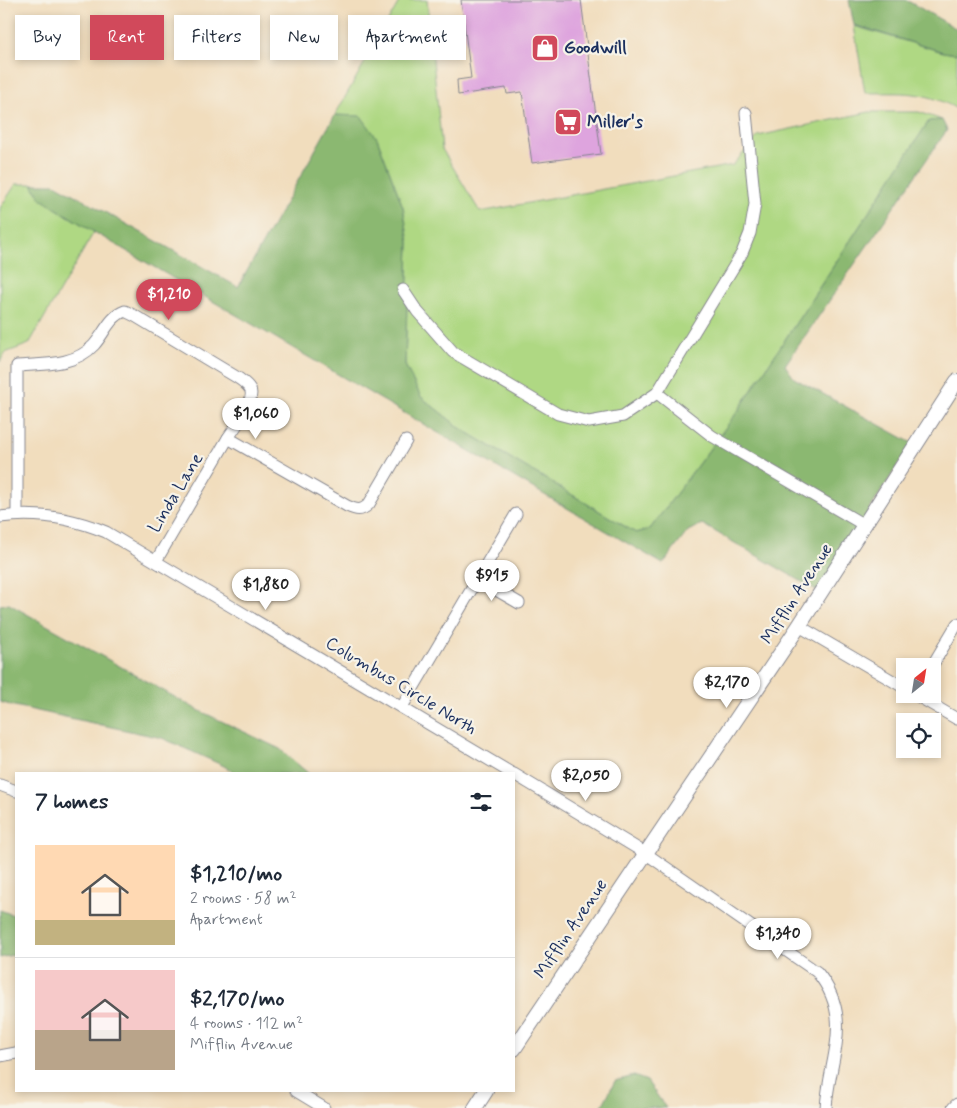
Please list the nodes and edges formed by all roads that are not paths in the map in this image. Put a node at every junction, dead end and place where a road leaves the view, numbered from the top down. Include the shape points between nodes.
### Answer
1 (746, 113) dead end
2 (403, 290) dead end
3 (957, 381) edge
4 (657, 394) junction
5 (228, 438) junction
6 (406, 441) dead end
7 (516, 514) dead end
8 (17, 515) junction
9 (0, 518) edge
10 (864, 525) junction
11 (156, 561) junction
12 (477, 579) junction
13 (519, 603) dead end
14 (957, 624) edge
15 (799, 626) junction
16 (937, 658) edge
17 (896, 683) edge
18 (930, 703) edge
19 (402, 707) junction
20 (957, 720) edge
21 (510, 772) edge
22 (515, 775) edge
23 (0, 784) edge
24 (15, 790) edge
25 (645, 853) junction
26 (515, 1047) edge
27 (15, 1052) edge
28 (0, 1056) edge
29 (298, 1092) edge
30 (485, 1092) edge
31 (957, 1104) edge
32 (324, 1108) edge
33 (475, 1108) edge
34 (826, 1108) edge
35 (953, 1108) edge

1 - 4 street via 755,204 750,232 742,253
2 - 4 street via 454,352 558,414 589,422 623,416
3 - 10 street, Mifflin Avenue
4 - 10 street via 712,436
5 - 6 street via 358,510 369,504
5 - 8 street, Linda Lane via 250,402 249,387 125,311 117,314 93,346 77,358 17,366
5 - 11 street, Linda Lane
7 - 12 street
8 - 9 street, Columbus Circle North
8 - 11 street, Columbus Circle North via 43,516 90,525
10 - 15 street, Mifflin Avenue
11 - 19 street, Columbus Circle North
12 - 13 street
12 - 19 street
14 - 16 street
15 - 17 street
15 - 25 street, Mifflin Avenue
18 - 20 street
19 - 21 street, Columbus Circle North
22 - 25 street, Columbus Circle North
23 - 24 street
25 - 26 street, Mifflin Avenue
25 - 34 street, Columbus Circle North via 809,965 824,981 831,991 838,1024
27 - 28 street
29 - 32 street
30 - 33 street
31 - 35 street

